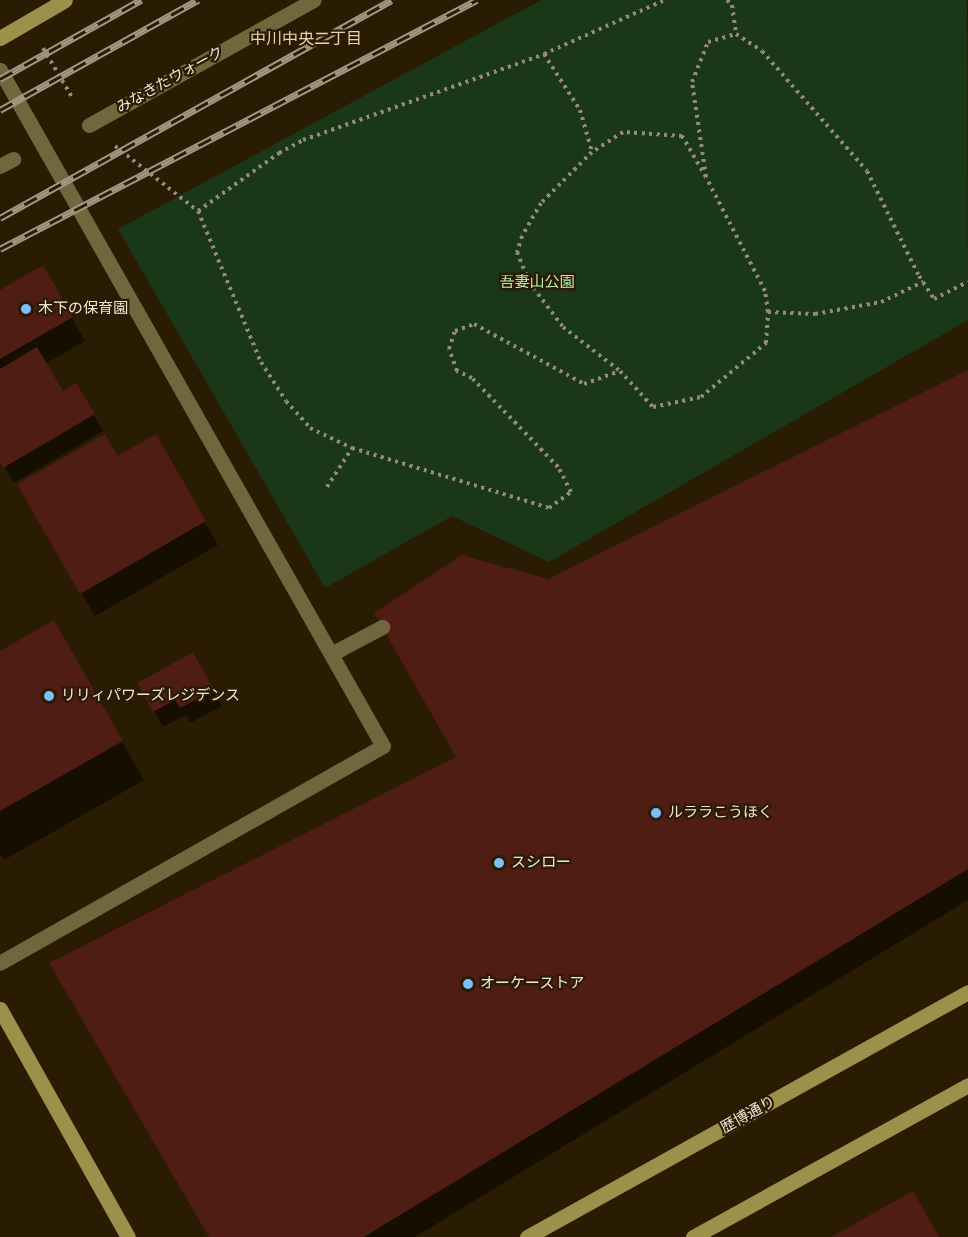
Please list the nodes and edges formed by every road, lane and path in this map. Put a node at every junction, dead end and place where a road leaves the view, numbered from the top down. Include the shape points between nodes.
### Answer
1 (65, 0) edge
2 (314, 0) edge
3 (665, 0) edge
4 (727, 0) edge
5 (736, 34) junction
6 (0, 38) edge
7 (41, 45) dead end
8 (544, 54) junction
9 (0, 70) edge
10 (88, 125) junction
11 (592, 152) junction
12 (706, 177) junction
13 (198, 211) junction
14 (923, 282) junction
15 (968, 282) edge
16 (768, 312) junction
17 (620, 371) junction
18 (352, 448) junction
19 (327, 487) dead end
20 (382, 627) dead end
21 (331, 654) junction
22 (0, 963) edge
23 (968, 992) edge
24 (0, 1010) edge
25 (968, 1085) edge
26 (128, 1237) edge
27 (527, 1237) edge
28 (693, 1237) edge

1 - 6 street
2 - 10 street, みなきたウォーク
3 - 8 path
4 - 5 path via 732,5
5 - 12 path via 708,42 692,82
5 - 14 path via 762,51 867,171
7 - 10 path
8 - 11 path via 580,110
8 - 13 path via 303,140
9 - 21 street
10 - 13 path
11 - 12 path via 623,132 682,136
11 - 17 path via 541,203 517,252 529,282 563,327
12 - 16 path via 765,291
13 - 18 path via 261,362 286,401 310,428
14 - 15 path via 934,299
14 - 16 path via 881,302 814,314
16 - 17 path via 766,343 701,398 653,407
17 - 18 path via 584,384 474,324 455,331 449,349 457,371 472,378 558,467 571,492 549,508
18 - 19 path
20 - 21 street
21 - 22 street via 383,746
23 - 27 street, 歴博通り
24 - 26 street
25 - 28 street

